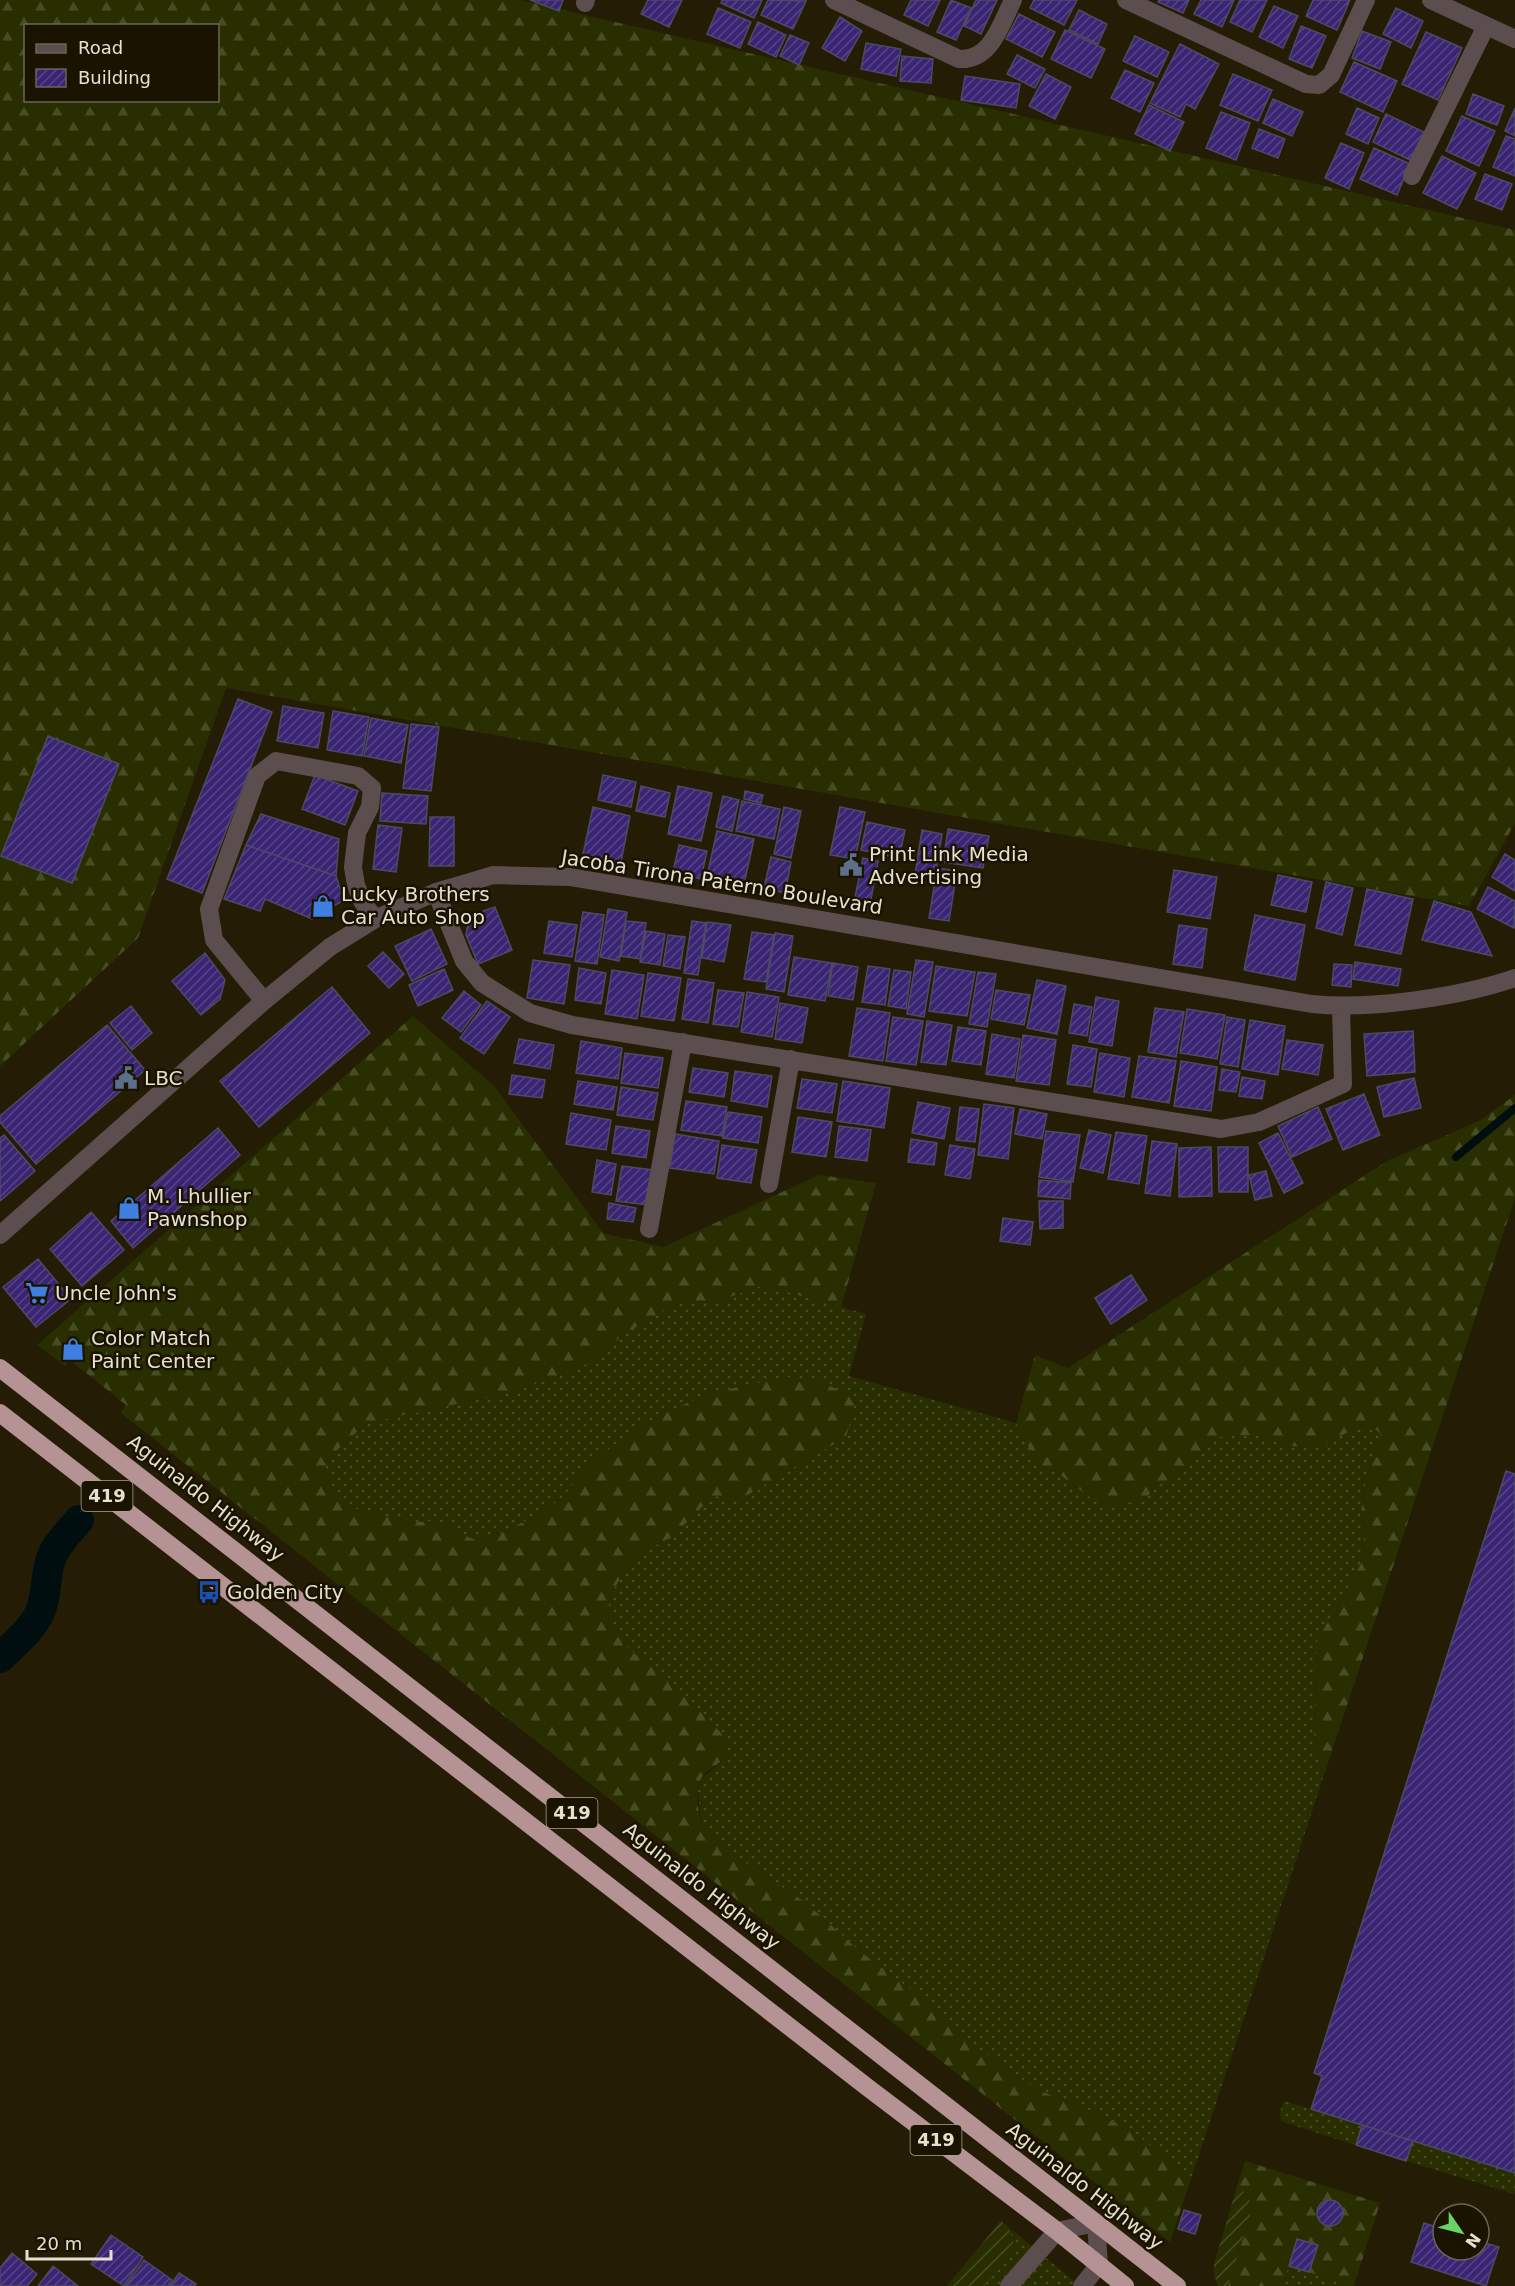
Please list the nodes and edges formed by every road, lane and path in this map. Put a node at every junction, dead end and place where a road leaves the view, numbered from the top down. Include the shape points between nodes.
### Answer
1 (834, 0) edge
2 (1013, 0) edge
3 (1126, 0) edge
4 (1366, 0) edge
5 (1431, 0) edge
6 (1486, 26) junction
7 (1515, 39) edge
8 (1412, 176) dead end
9 (436, 892) junction
10 (375, 919) junction
11 (1515, 978) edge
12 (264, 1001) junction
13 (1341, 1007) junction
14 (683, 1042) junction
15 (791, 1059) junction
16 (769, 1184) dead end
17 (650, 1229) dead end
18 (0, 1235) edge
19 (0, 1368) edge
20 (0, 1413) edge
21 (1095, 2223) junction
22 (1057, 2231) junction
23 (1099, 2265) junction
24 (1009, 2286) edge
25 (1082, 2286) edge
26 (1125, 2286) edge
27 (1177, 2286) edge

1 - 2 street via 959,59 972,60 991,44
3 - 4 street via 1306,84 1319,85 1331,75
5 - 6 street
6 - 7 street
6 - 8 street
9 - 10 street, Jacoba Tirona Paterno Boulevard
9 - 13 street, Jacoba Tirona Paterno Boulevard via 493,875 570,877
9 - 14 street via 464,961 482,983 530,1013 572,1025
10 - 12 street, Jacoba Tirona Paterno Boulevard via 330,947
10 - 12 street via 362,901 353,867 357,833 370,807 372,788 358,776 276,761 257,776 209,909 214,940
11 - 13 street, Jacoba Tirona Paterno Boulevard via 1437,997
12 - 18 street, Jacoba Tirona Paterno Boulevard
13 - 15 street via 1343,1083 1259,1122 1221,1129
14 - 15 street
14 - 17 street
15 - 16 street
19 - 21 highway, Aguinaldo Highway / 419
20 - 22 highway, 419
21 - 22 street
21 - 23 street
21 - 27 highway, Aguinaldo Highway / 419
22 - 23 highway, 419
22 - 24 street
23 - 25 street
23 - 26 highway, 419

